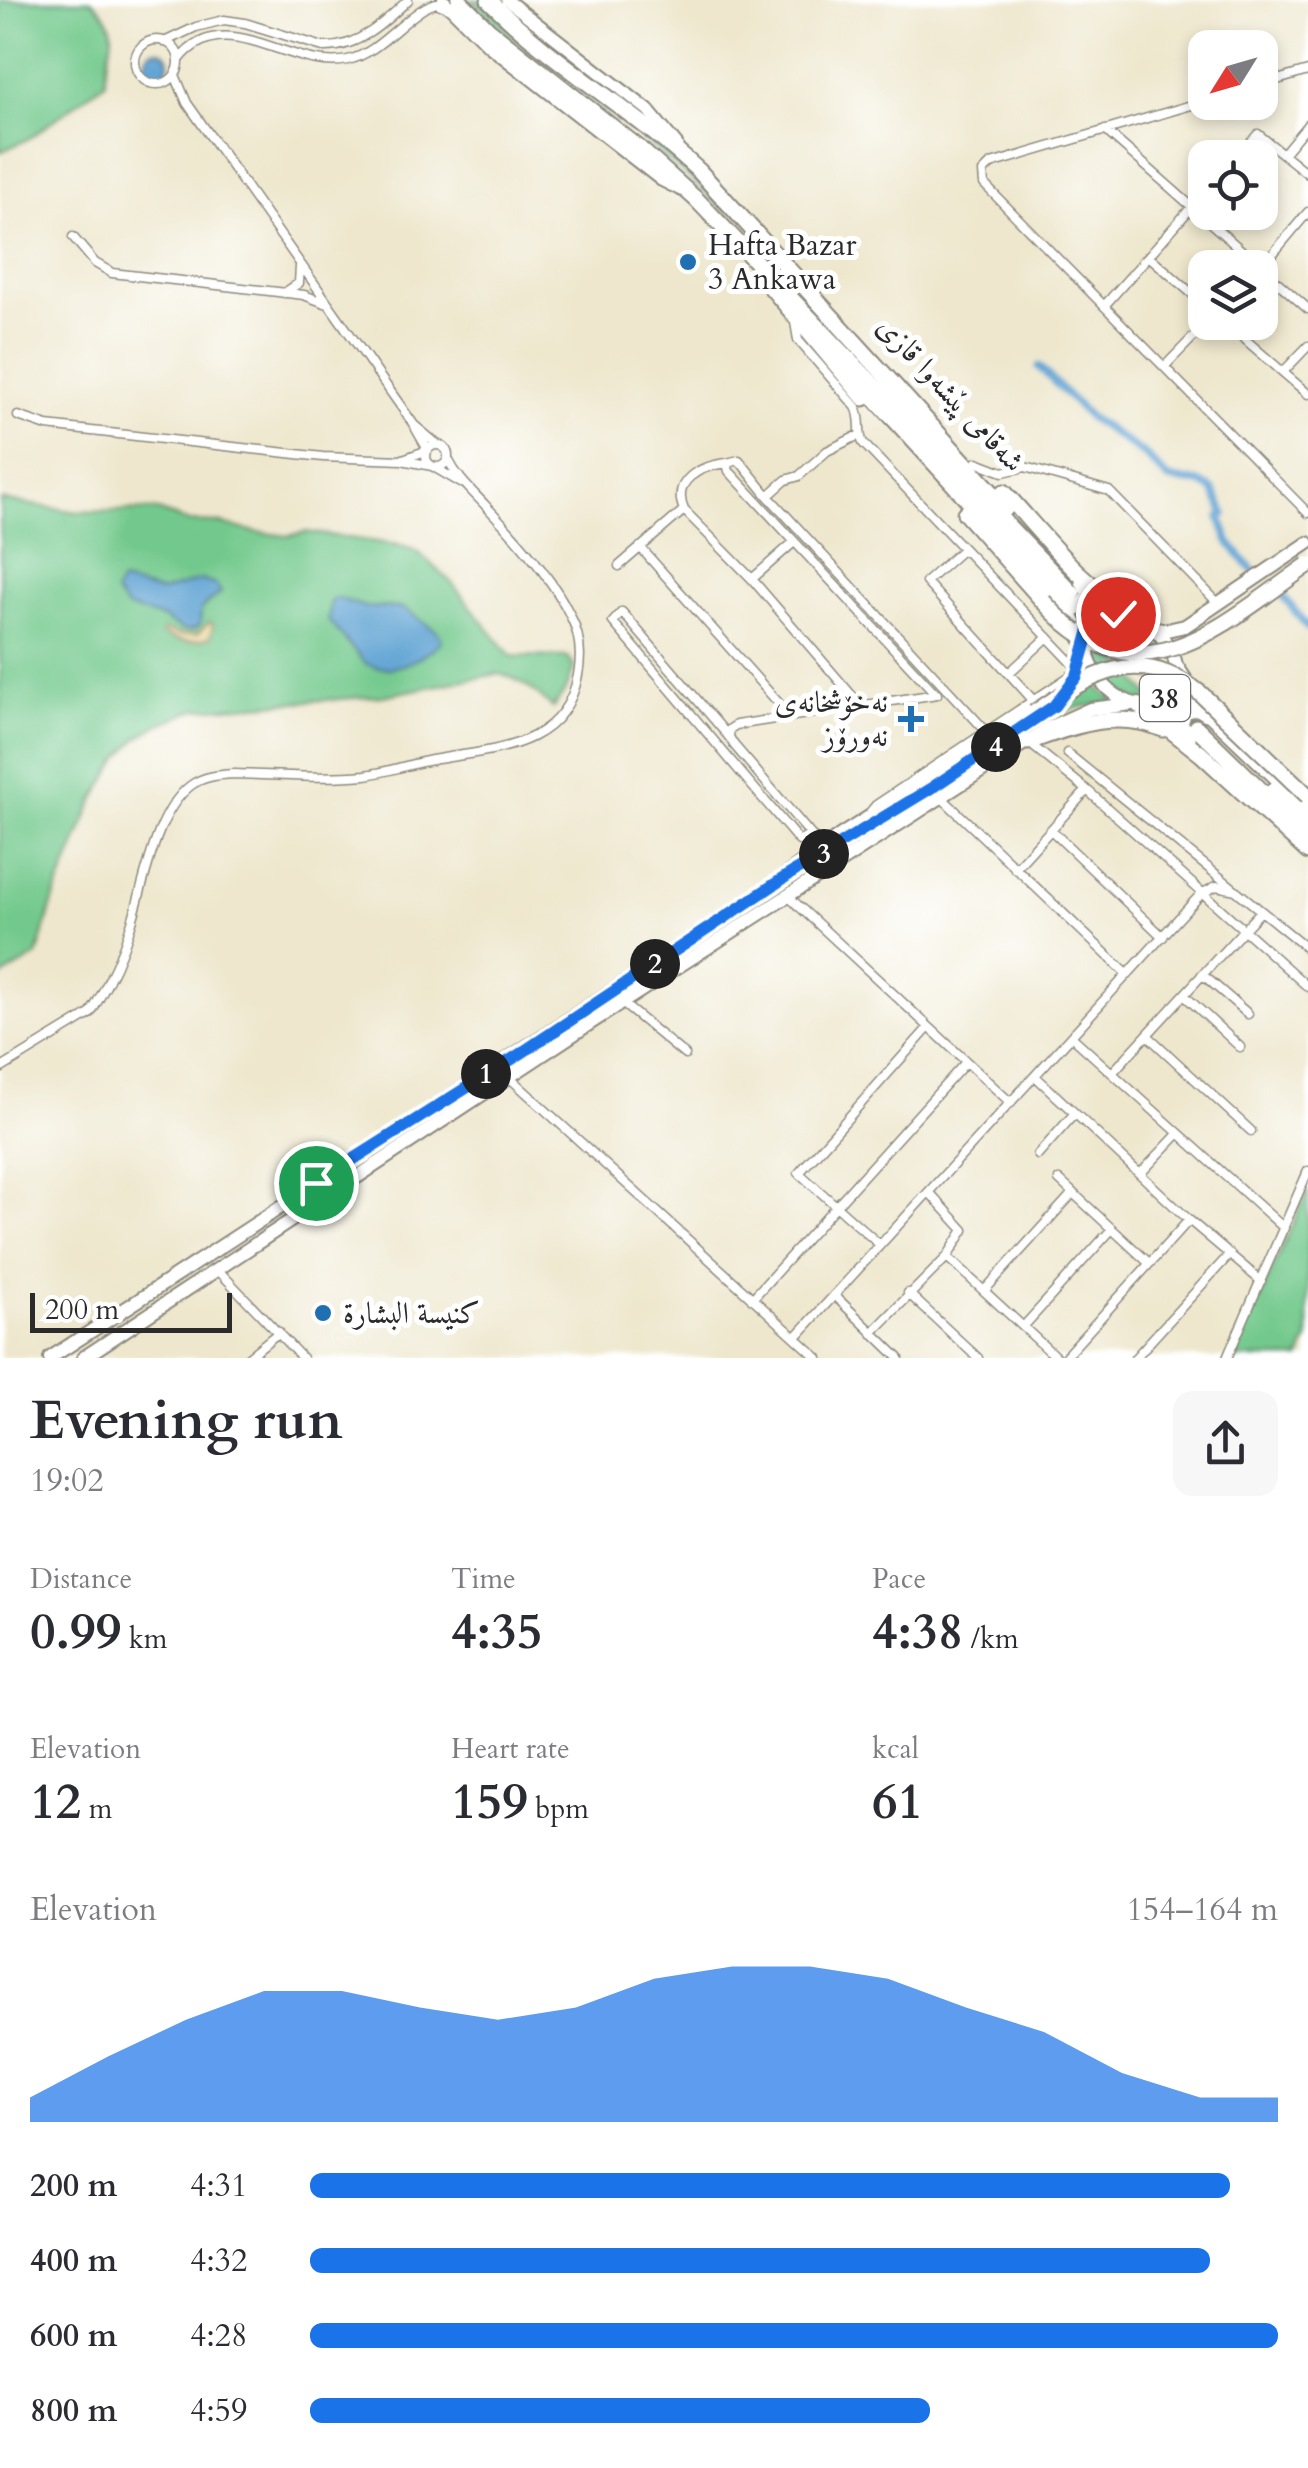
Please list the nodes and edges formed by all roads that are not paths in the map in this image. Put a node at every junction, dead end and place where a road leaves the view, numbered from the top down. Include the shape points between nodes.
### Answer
1 (408, 0) edge
2 (443, 0) edge
3 (496, 1) edge
4 (458, 7) edge
5 (384, 21) junction
6 (392, 32) junction
7 (164, 42) junction
8 (179, 60) junction
9 (1308, 70) edge
10 (175, 75) junction
11 (1278, 79) edge
12 (162, 83) junction
13 (564, 99) junction
14 (187, 104) junction
15 (1188, 106) edge
16 (1308, 124) edge
17 (1106, 130) junction
18 (1278, 150) edge
19 (1283, 154) junction
20 (1308, 174) edge
21 (1188, 200) edge
22 (726, 201) junction
23 (699, 202) junction
24 (1188, 212) edge
25 (1308, 212) edge
26 (1221, 230) edge
27 (72, 237) dead end
28 (1242, 250) edge
29 (1276, 250) edge
30 (1150, 257) junction
31 (296, 258) junction
32 (749, 259) junction
33 (1278, 283) edge
34 (1188, 290) edge
35 (280, 293) junction
36 (1104, 306) junction
37 (1308, 309) edge
38 (333, 310) junction
39 (795, 318) junction
40 (1190, 340) edge
41 (1246, 340) edge
42 (1308, 346) edge
43 (1164, 366) junction
44 (1283, 372) junction
45 (1308, 394) edge
46 (18, 416) dead end
47 (414, 425) junction
48 (859, 436) junction
49 (438, 446) junction
50 (428, 450) junction
51 (448, 459) junction
52 (402, 460) junction
53 (977, 462) junction
54 (727, 464) junction
55 (432, 466) junction
56 (464, 485) junction
57 (768, 496) junction
58 (684, 510) junction
59 (1308, 512) edge
60 (794, 542) junction
61 (1308, 543) edge
62 (640, 547) junction
63 (963, 549) junction
64 (1308, 552) edge
65 (1308, 565) edge
66 (619, 566) dead end
67 (752, 580) junction
68 (1067, 592) junction
69 (1219, 604) junction
70 (1142, 621) junction
71 (1048, 637) junction
72 (1086, 649) junction
73 (1080, 670) junction
74 (1176, 670) junction
75 (1010, 672) junction
76 (946, 690) junction
77 (936, 694) junction
78 (1136, 705) junction
79 (861, 706) junction
80 (1034, 706) junction
81 (791, 717) junction
82 (1203, 721) junction
83 (986, 732) junction
84 (729, 737) junction
85 (1028, 742) junction
86 (1067, 753) dead end
87 (1201, 754) junction
88 (1214, 766) junction
89 (1086, 790) junction
90 (1308, 796) edge
91 (941, 798) junction
92 (1308, 807) edge
93 (870, 817) junction
94 (1308, 821) edge
95 (1050, 830) junction
96 (811, 835) junction
97 (1308, 836) edge
98 (822, 849) junction
99 (1308, 852) edge
100 (1015, 869) junction
101 (787, 876) junction
102 (1236, 890) junction
103 (1201, 894) junction
104 (789, 897) junction
105 (1261, 911) junction
106 (1242, 930) junction
107 (1163, 937) junction
108 (1308, 950) edge
109 (1202, 974) junction
110 (1128, 975) junction
111 (1308, 987) edge
112 (1184, 995) junction
113 (622, 1002) junction
114 (1248, 1014) dead end
115 (929, 1027) junction
116 (1147, 1035) junction
117 (1072, 1036) junction
118 (1240, 1047) dead end
119 (685, 1055) dead end
120 (966, 1062) junction
121 (0, 1069) edge
122 (1112, 1073) junction
123 (1035, 1076) junction
124 (510, 1078) junction
125 (1011, 1103) junction
126 (1075, 1113) junction
127 (1251, 1131) dead end
128 (1178, 1134) junction
129 (1038, 1155) dead end
130 (1308, 1172) edge
131 (1140, 1174) junction
132 (1059, 1180) dead end
133 (929, 1192) junction
134 (1073, 1193) junction
135 (836, 1207) junction
136 (1190, 1220) junction
137 (1112, 1228) junction
138 (1284, 1228) junction
139 (880, 1244) junction
140 (1230, 1254) junction
141 (947, 1257) junction
142 (1149, 1263) junction
143 (218, 1269) junction
144 (1261, 1280) junction
145 (984, 1291) junction
146 (908, 1293) junction
147 (834, 1295) junction
148 (752, 1299) junction
149 (1023, 1327) junction
150 (278, 1332) junction
151 (872, 1332) junction
152 (796, 1337) junction
153 (50, 1358) edge
154 (84, 1358) edge
155 (247, 1358) edge
156 (302, 1358) edge
157 (818, 1358) edge
158 (899, 1358) edge
159 (978, 1358) edge
160 (1060, 1358) edge
161 (1135, 1358) edge
162 (1227, 1358) edge

1 - 5 street
2 - 4 main road
3 - 22 highway, شەقامی پێشەوا قازی via 520,29 670,144
4 - 6 street via 432,4
4 - 13 highway, شەقامی پێشەوا قازی
4 - 13 main road via 489,46
5 - 6 street
5 - 7 street via 336,48 234,21 206,23
6 - 8 street via 361,55 337,62 227,35 198,42
7 - 8 street
7 - 12 street via 144,45 136,58 143,78
8 - 10 street
9 - 11 street
10 - 12 street
10 - 14 street
12 - 14 street
13 - 23 highway, شەقامی پێشەوا قازی via 640,149
14 - 31 street
15 - 17 street
16 - 19 street
17 - 21 street
17 - 36 street via 983,172 984,184
18 - 19 street
19 - 20 street
22 - 53 highway, شەقامی پێشەوا قازی
22 - 68 highway, شەقامی پێشەوا قازی
23 - 32 highway, شەقامی پێشەوا قازی
23 - 68 highway, شەقامی پێشەوا قازی
24 - 30 street
25 - 29 street
26 - 28 street
27 - 35 street via 94,263 112,272
30 - 34 street
30 - 36 street
31 - 35 street via 299,283
31 - 38 street
32 - 39 highway
32 - 68 highway, شەقامی پێشەوا قازی
33 - 37 street
35 - 38 street via 316,297
36 - 43 street
38 - 47 street
39 - 48 street via 798,340 856,407
39 - 68 highway
40 - 43 street
41 - 44 street
42 - 44 street
43 - 59 street
44 - 45 street
46 - 52 street via 47,426
47 - 49 street
47 - 50 street
48 - 57 street
48 - 63 street
49 - 50 street
49 - 51 street
50 - 52 street
50 - 55 street
51 - 55 street
51 - 56 street
52 - 55 street
53 - 68 highway, شەقامی پێشەوا قازی
53 - 69 street via 1003,472 1026,467 1108,491
54 - 57 street via 740,460
54 - 58 street via 711,465 681,486
54 - 60 street
55 - 56 street
56 - 121 street via 571,616 580,659 566,707 537,736 496,750 370,774 234,774 192,784 154,846 131,926 90,1014
57 - 76 street
58 - 62 street
58 - 67 street
60 - 67 street
60 - 77 street
61 - 69 main road
62 - 66 street
62 - 81 street
63 - 71 street
63 - 75 street via 926,582
64 - 74 main road via 1193,633
65 - 68 highway, bridge via 1204,638 1157,652 1123,651 1070,629
67 - 79 street
68 - 70 highway, شەقامی پێشەوا قازی via 1108,601
68 - 72 highway, شەقامی پێشەوا قازی
69 - 70 main road via 1177,629
70 - 72 main road via 1106,617 1090,630
70 - 74 main road, شەقامی پێشەوا قازی / 38 via 1167,644
71 - 73 street
71 - 75 street
72 - 73 main road
72 - 78 main road, شەقامی پێشەوا قازی / 38 via 1096,675
73 - 80 street
73 - 101 main road via 1066,695 1042,715
74 - 78 main road, 38 via 1169,694
74 - 82 highway, شەقامی پێشەوا قازی
75 - 80 street
76 - 77 street
76 - 83 street
77 - 79 street
78 - 85 main road, 38 via 1075,714
78 - 87 highway, شەقامی پێشەوا قازی
79 - 81 street
80 - 83 street
80 - 90 highway, bridge via 1096,674 1160,671 1201,694
80 - 93 highway
81 - 84 street via 736,725
82 - 87 highway via 1192,706 1180,719
82 - 92 highway, شەقامی پێشەوا قازی
82 - 94 highway, شەقامی پێشەوا قازی
82 - 97 highway, شەقامی پێشەوا قازی
83 - 93 street via 876,805
84 - 96 street
84 - 96 street via 622,612 617,614 613,622 800,841
85 - 88 highway via 1086,722 1126,719 1171,734
85 - 89 street
85 - 91 main road, 38
86 - 102 street
87 - 88 highway, شەقامی پێشەوا قازی
88 - 99 highway, شەقامی پێشەوا قازی
89 - 95 street
89 - 103 street
91 - 100 street
91 - 104 main road, 38
93 - 98 highway
95 - 100 street
95 - 107 street
96 - 98 street
98 - 101 highway
100 - 110 street
101 - 153 main road
102 - 103 street via 1216,886
102 - 105 street
103 - 106 street
103 - 107 street
104 - 113 main road, 38
104 - 115 street
105 - 106 street
105 - 108 street
106 - 109 street
106 - 111 street
107 - 110 street
109 - 112 street
109 - 114 street
110 - 117 street
112 - 116 street
112 - 118 street
113 - 119 street
113 - 124 main road, 38
115 - 120 street
115 - 135 street via 798,1173
116 - 122 street
116 - 127 street
117 - 122 street
117 - 123 street
120 - 125 street
120 - 135 street
122 - 128 street
123 - 125 street
123 - 126 street
124 - 143 main road, 38
124 - 148 street
125 - 133 street
126 - 129 street
126 - 131 street
128 - 131 street
128 - 138 street
130 - 138 street
131 - 136 street
132 - 134 street
133 - 139 street
133 - 141 street via 964,1230
134 - 137 street
134 - 145 street
135 - 139 street
135 - 148 street
136 - 140 street
136 - 142 street
137 - 142 street
137 - 149 street
138 - 144 street
139 - 147 street
140 - 144 street
140 - 161 street
141 - 145 street
141 - 146 street
142 - 160 street
143 - 150 street
143 - 154 main road, 38
144 - 162 street
145 - 149 street
146 - 151 street
146 - 159 street
147 - 151 street
147 - 152 street
148 - 152 street
149 - 160 street
150 - 155 street
150 - 156 street
151 - 158 street
152 - 157 street

